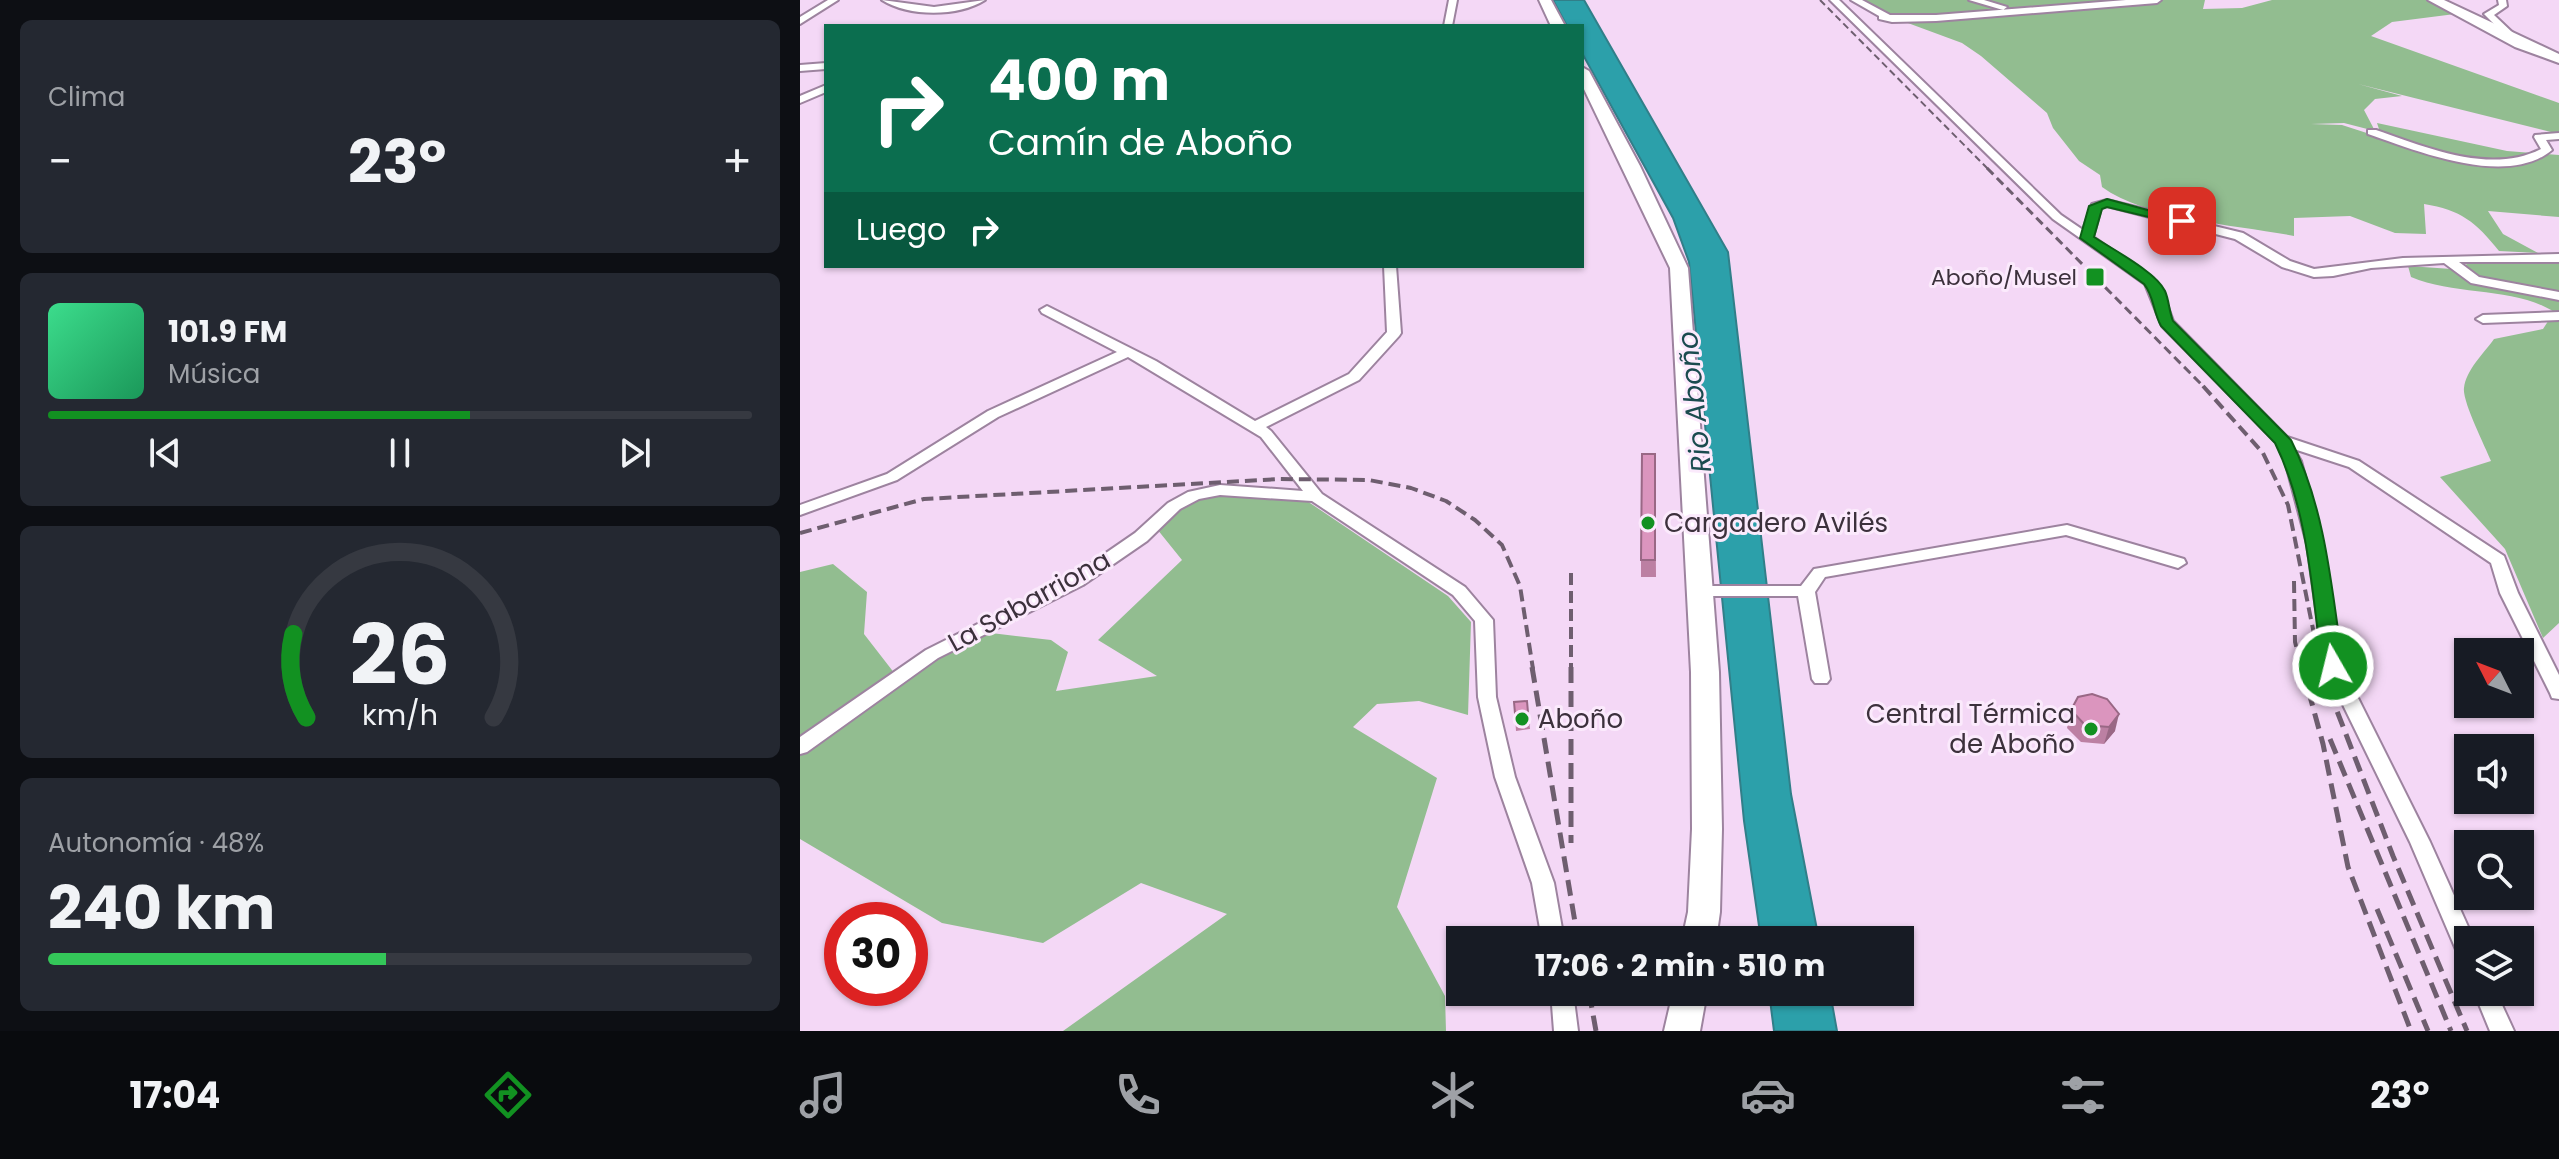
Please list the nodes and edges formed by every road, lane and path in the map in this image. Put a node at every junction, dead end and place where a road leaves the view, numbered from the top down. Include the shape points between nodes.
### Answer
1 (834, 0) edge
2 (886, 0) edge
3 (981, 0) edge
4 (1453, 0) edge
5 (1545, 0) edge
6 (1834, 0) edge
7 (1855, 0) edge
8 (1973, 0) edge
9 (2157, 0) edge
10 (2434, 0) edge
11 (2502, 0) edge
12 (2021, 9) junction
13 (1882, 17) junction
14 (800, 21) edge
15 (1897, 21) dead end
16 (1448, 24) edge
17 (1557, 24) edge
18 (2516, 42) junction
19 (2559, 59) edge
20 (824, 66) edge
21 (800, 68) edge
22 (1584, 75) edge
23 (824, 89) edge
24 (800, 100) edge
25 (2372, 132) dead end
26 (2559, 136) edge
27 (2087, 238) junction
28 (2559, 258) edge
29 (2449, 261) junction
30 (1390, 268) edge
31 (2559, 296) edge
32 (1047, 310) dead end
33 (2559, 316) edge
34 (2483, 319) dead end
35 (1128, 352) junction
36 (1255, 427) junction
37 (2282, 440) junction
38 (1316, 497) junction
39 (800, 510) edge
40 (2178, 563) dead end
41 (1707, 591) junction
42 (1806, 591) junction
43 (1821, 679) dead end
44 (2559, 693) edge
45 (800, 747) edge
46 (1551, 926) edge
47 (1702, 926) edge
48 (2457, 926) edge
49 (1563, 1006) edge
50 (1687, 1006) edge
51 (2491, 1006) edge
52 (1566, 1031) edge
53 (1682, 1031) edge
54 (2502, 1031) edge

1 - 14 street
2 - 3 street via 922,11
4 - 16 street
5 - 17 street
6 - 27 street via 2057,217
7 - 13 street
8 - 12 street
9 - 12 street
10 - 18 street
11 - 18 street via 2503,6 2489,16
12 - 13 street via 1936,18
13 - 15 street
18 - 19 street
20 - 21 street
22 - 41 street via 1679,268
23 - 24 street
25 - 26 street via 2440,154 2496,162 2540,156 2547,150 2539,137
27 - 29 street via 2096,206 2107,203 2239,236 2280,261 2327,275 2381,263
27 - 37 street via 2149,281 2159,292 2167,323
28 - 29 street via 2481,256
29 - 31 street via 2475,280
30 - 36 street via 1394,333 1354,377
32 - 35 street
33 - 34 street
35 - 36 street
35 - 39 street via 993,414 892,477
36 - 38 street
37 - 44 street via 2354,464 2498,560
37 - 48 street via 2293,461 2315,544 2333,666
38 - 45 street, La Sabarriona via 1233,490 1194,495 1077,581 932,654
38 - 46 street via 1459,591 1484,620 1490,710 1505,777 1543,883
40 - 42 street via 2067,530 1852,565 1820,573
41 - 42 street
41 - 47 street
42 - 43 street
49 - 52 street
50 - 53 street
51 - 54 street

